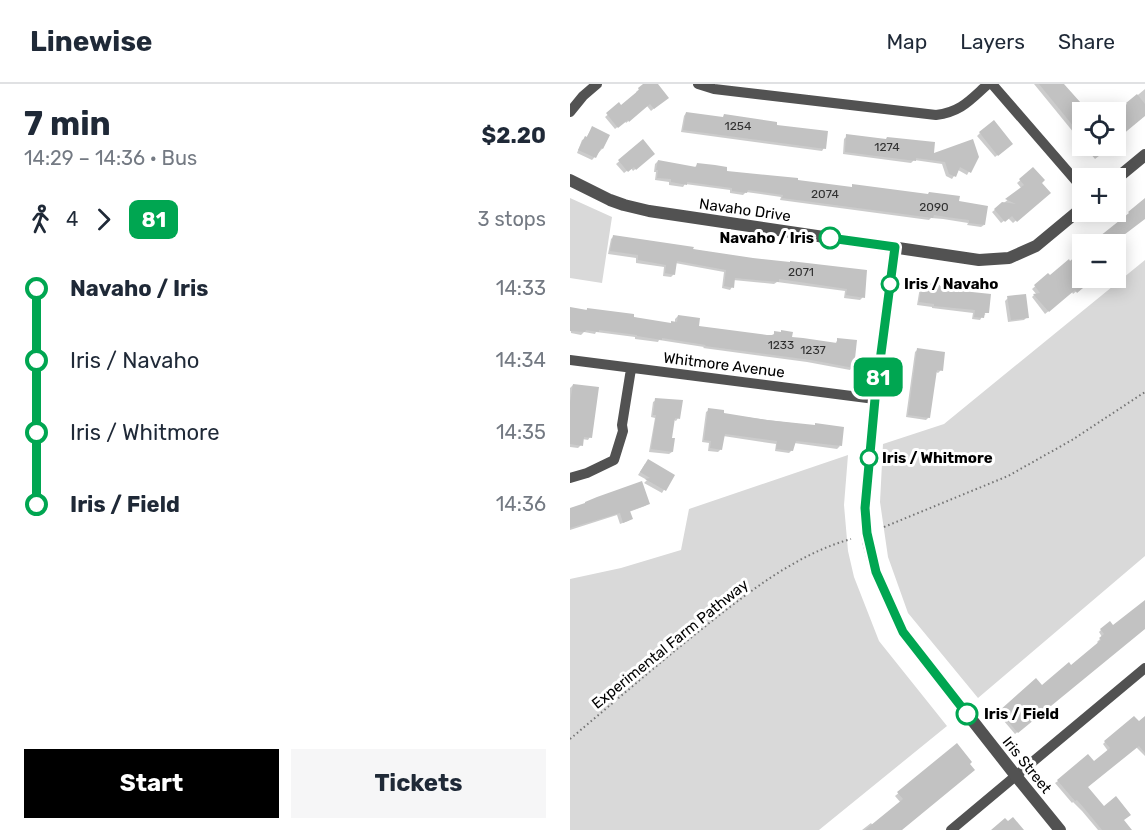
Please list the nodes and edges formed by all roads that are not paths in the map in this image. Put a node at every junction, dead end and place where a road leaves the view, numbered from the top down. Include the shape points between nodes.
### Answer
1 (597, 84) edge
2 (698, 84) edge
3 (990, 84) edge
4 (570, 112) edge
5 (1145, 155) edge
6 (1126, 171) edge
7 (1072, 177) edge
8 (570, 180) edge
9 (1072, 216) edge
10 (895, 247) junction
11 (570, 360) edge
12 (631, 369) junction
13 (875, 399) junction
14 (570, 478) edge
15 (1141, 672) edge
16 (1145, 684) edge
17 (1016, 776) junction
18 (951, 830) edge
19 (1060, 830) edge

1 - 4 street
2 - 3 street via 936,115 962,107
3 - 7 street
5 - 6 street
8 - 10 street, Navaho Drive via 610,200 650,211
9 - 10 street, Navaho Drive via 1036,246 1009,258 979,260
10 - 13 street, Iris Street
11 - 12 street, Whitmore Avenue
12 - 13 street, Whitmore Avenue
12 - 14 street via 623,431 614,460
13 - 17 street, Iris Street via 865,508 876,572 903,632
15 - 16 street
15 - 17 street
17 - 18 street
17 - 19 street, Iris Street

